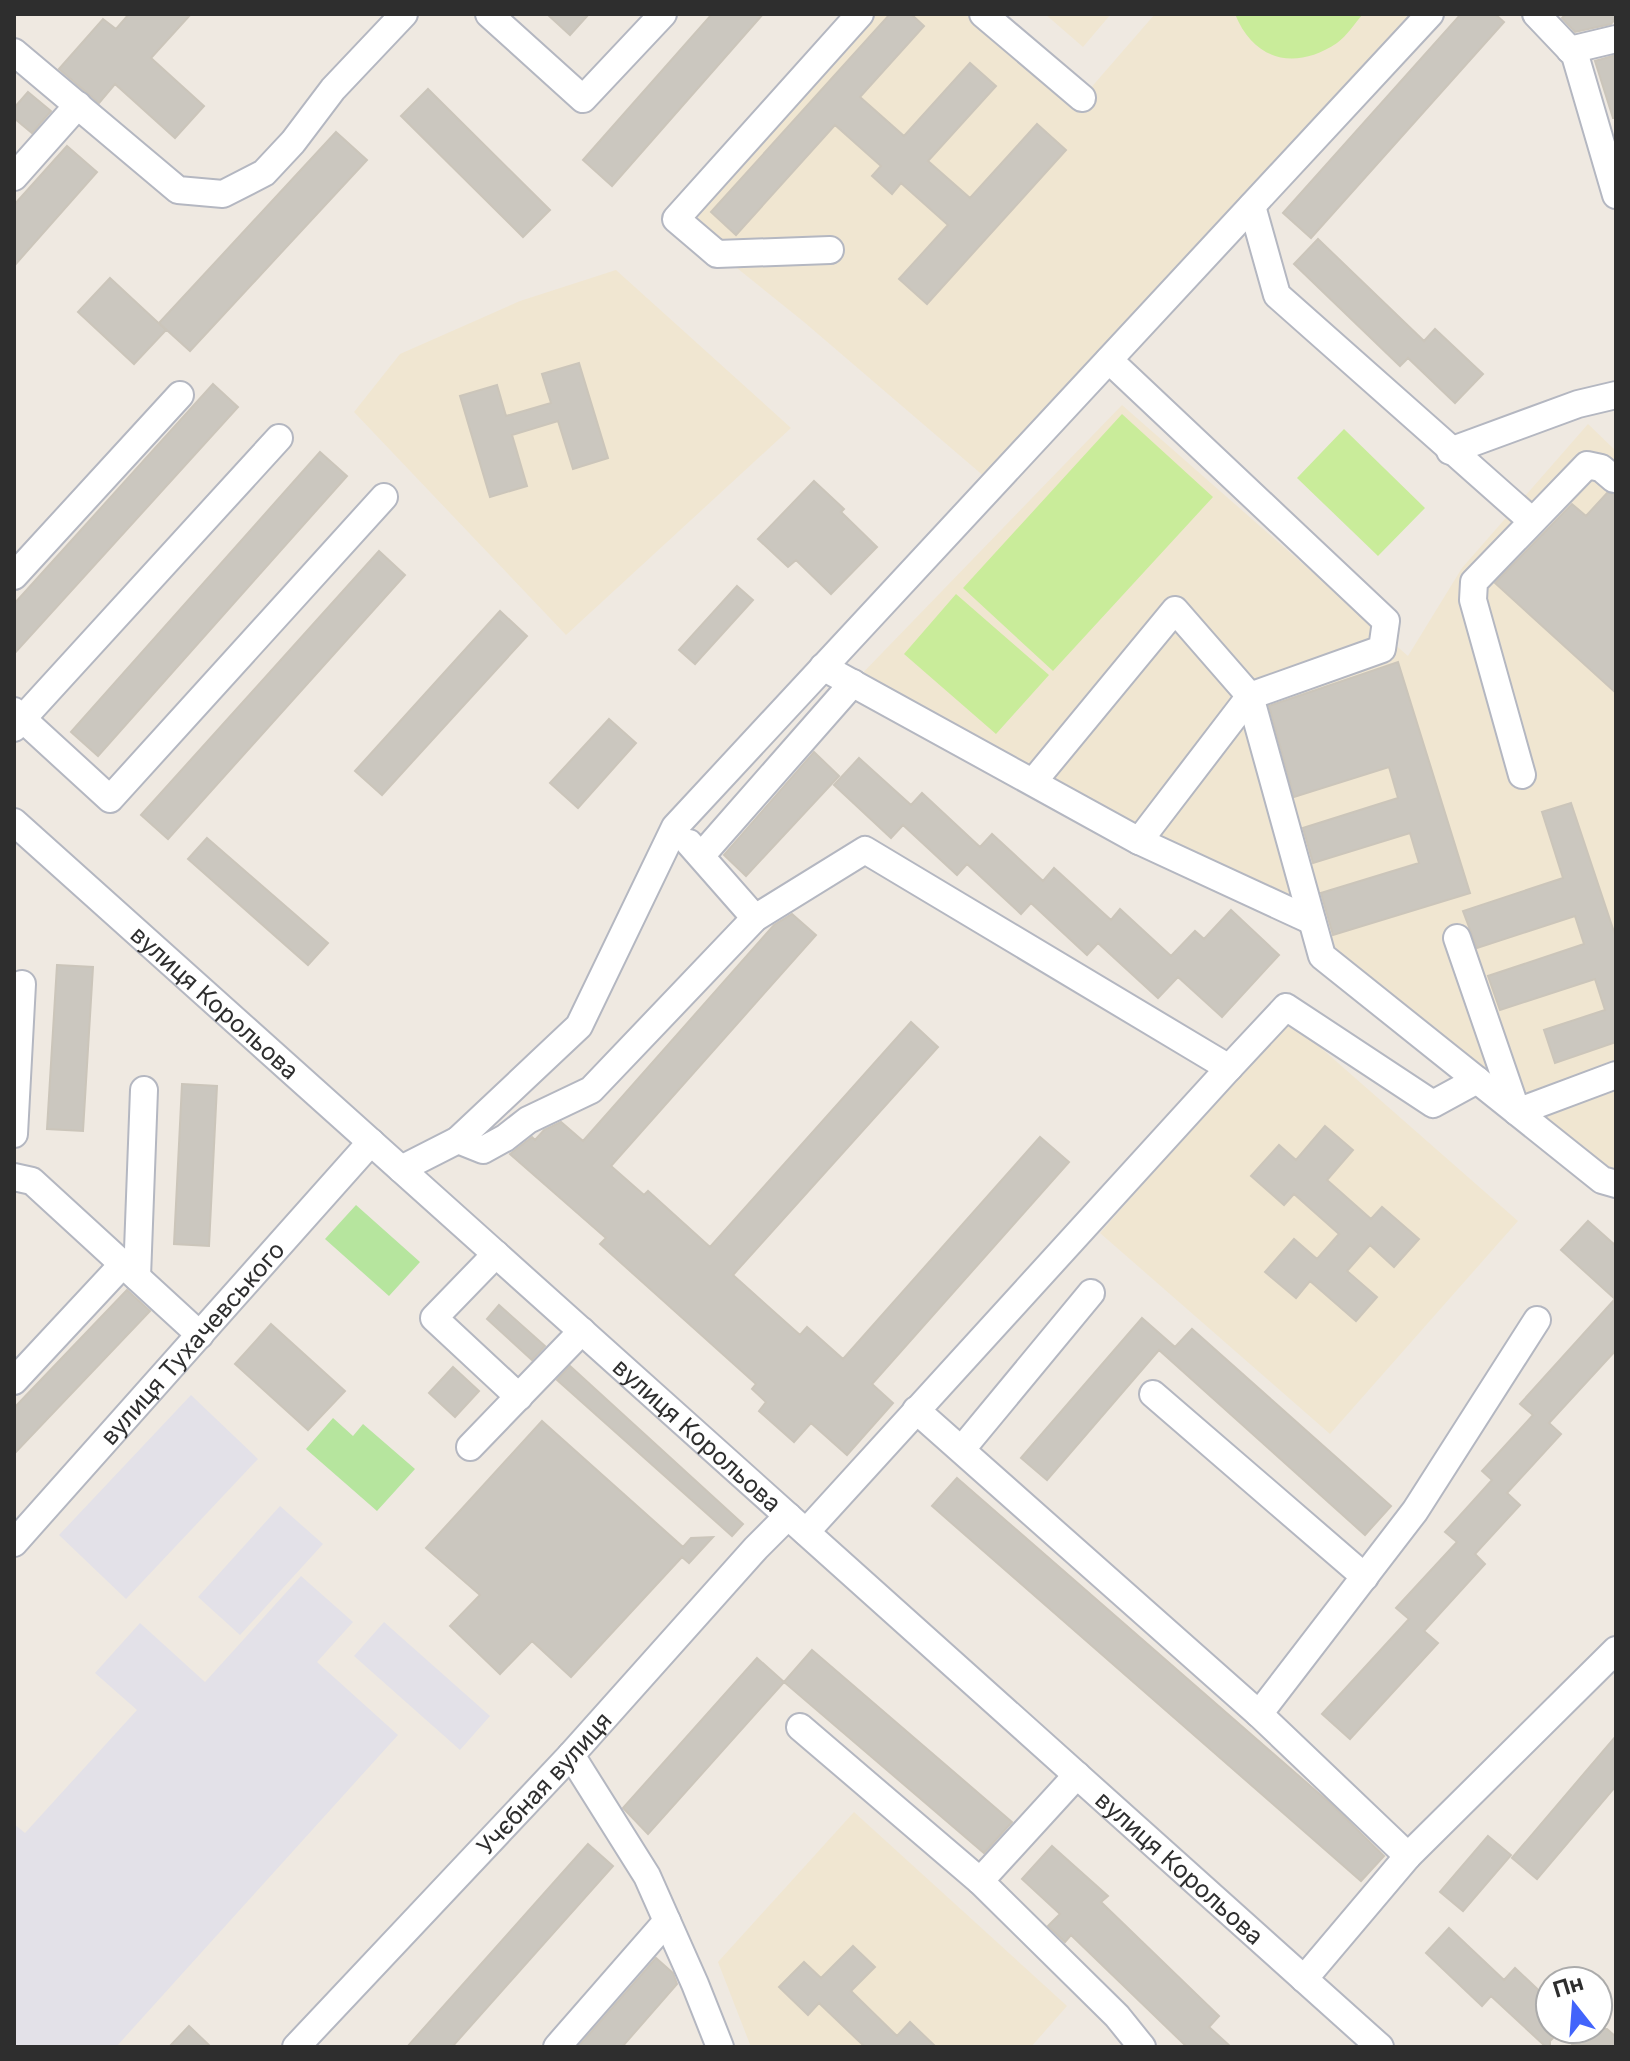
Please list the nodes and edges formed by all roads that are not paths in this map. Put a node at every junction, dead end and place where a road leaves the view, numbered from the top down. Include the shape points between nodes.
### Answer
1 (404, 14) edge
2 (489, 14) edge
3 (663, 14) edge
4 (860, 14) edge
5 (983, 14) edge
6 (1430, 14) edge
7 (1536, 14) edge
8 (1616, 39) edge
9 (1570, 50) junction
10 (14, 52) edge
11 (1082, 98) dead end
12 (78, 105) junction
13 (14, 177) edge
14 (1616, 195) edge
15 (1252, 206) junction
16 (830, 250) dead end
17 (1109, 360) junction
18 (180, 395) dead end
19 (1616, 395) edge
20 (279, 438) dead end
21 (1450, 451) junction
22 (1614, 479) dead end
23 (384, 497) dead end
24 (1532, 521) junction
25 (14, 576) edge
26 (823, 667) junction
27 (853, 683) junction
28 (1250, 696) junction
29 (17, 719) edge
30 (1522, 775) dead end
31 (1033, 782) junction
32 (14, 822) edge
33 (675, 827) junction
34 (1139, 841) junction
35 (701, 856) junction
36 (755, 918) junction
37 (1312, 921) junction
38 (1457, 938) dead end
39 (22, 984) dead end
40 (1229, 1068) junction
41 (1616, 1075) edge
42 (1477, 1080) junction
43 (144, 1090) dead end
44 (1517, 1112) junction
45 (14, 1134) edge
46 (458, 1140) junction
47 (371, 1142) junction
48 (401, 1169) junction
49 (14, 1177) edge
50 (1616, 1184) edge
51 (496, 1254) junction
52 (130, 1271) junction
53 (1091, 1293) dead end
54 (1537, 1320) dead end
55 (582, 1331) junction
56 (200, 1335) junction
57 (14, 1381) edge
58 (1153, 1394) dead end
59 (519, 1397) junction
60 (916, 1410) junction
61 (470, 1447) dead end
62 (962, 1449) junction
63 (797, 1524) junction
64 (14, 1543) edge
65 (1365, 1577) junction
66 (1616, 1650) edge
67 (1259, 1714) junction
68 (800, 1727) dead end
69 (571, 1755) junction
70 (1077, 1775) junction
71 (1408, 1856) junction
72 (980, 1881) junction
73 (667, 1921) junction
74 (1304, 1979) junction
75 (1132, 2043) edge
76 (296, 2047) edge
77 (557, 2047) edge
78 (720, 2047) edge
79 (1380, 2047) edge

1 - 12 street via 264,173 223,194 178,190
2 - 3 street via 583,99
4 - 16 street via 676,219 717,254
5 - 11 street
6 - 15 street
7 - 9 street
8 - 9 street
9 - 14 street
10 - 12 street
12 - 13 street
15 - 17 street
15 - 21 street via 1277,295
17 - 26 street
17 - 28 street via 1386,621 1382,649
18 - 25 street
19 - 21 street
20 - 29 street
21 - 24 street
22 - 24 street via 1587,465
23 - 29 street via 110,799
24 - 30 street via 1474,582 1473,600
26 - 27 street
26 - 33 street
27 - 31 street
27 - 35 street
28 - 31 street via 1175,610
28 - 34 street
28 - 37 street
31 - 34 street
32 - 47 street, вулиця Корольова
33 - 35 street
33 - 46 street via 579,1026
34 - 37 street
35 - 36 street
36 - 40 street via 865,850
36 - 46 street via 591,1090 528,1120 483,1150
37 - 42 street via 1322,956
38 - 44 street
39 - 45 street
40 - 42 street, Учєбная вулиця via 1286,1007 1433,1104
40 - 60 street, Учєбная вулиця
41 - 44 street
42 - 44 street
43 - 52 street
44 - 50 street via 1602,1180
46 - 48 street
47 - 48 street, вулиця Корольова
47 - 56 street, вулиця Тухачевського
48 - 51 street, вулиця Корольова
49 - 52 street via 32,1181
51 - 55 street, вулиця Корольова
51 - 59 street via 434,1318
52 - 56 street
52 - 57 street
53 - 62 street
54 - 65 street via 1415,1511
55 - 59 street
55 - 63 street, вулиця Корольова
56 - 64 street, вулиця Тухачевського
58 - 65 street
59 - 61 street
60 - 62 street
60 - 63 street, Учєбная вулиця
62 - 67 street
63 - 69 street, Учєбная вулиця via 756,1548
63 - 70 street, вулиця Корольова
65 - 67 street
66 - 71 street
67 - 71 street
68 - 72 street
69 - 73 street via 647,1876
69 - 76 street, Учєбная вулиця
70 - 72 street
70 - 74 street, вулиця Корольова
71 - 74 street
72 - 75 street via 1117,2016
73 - 77 street
73 - 78 street
74 - 79 street, вулиця Корольова

